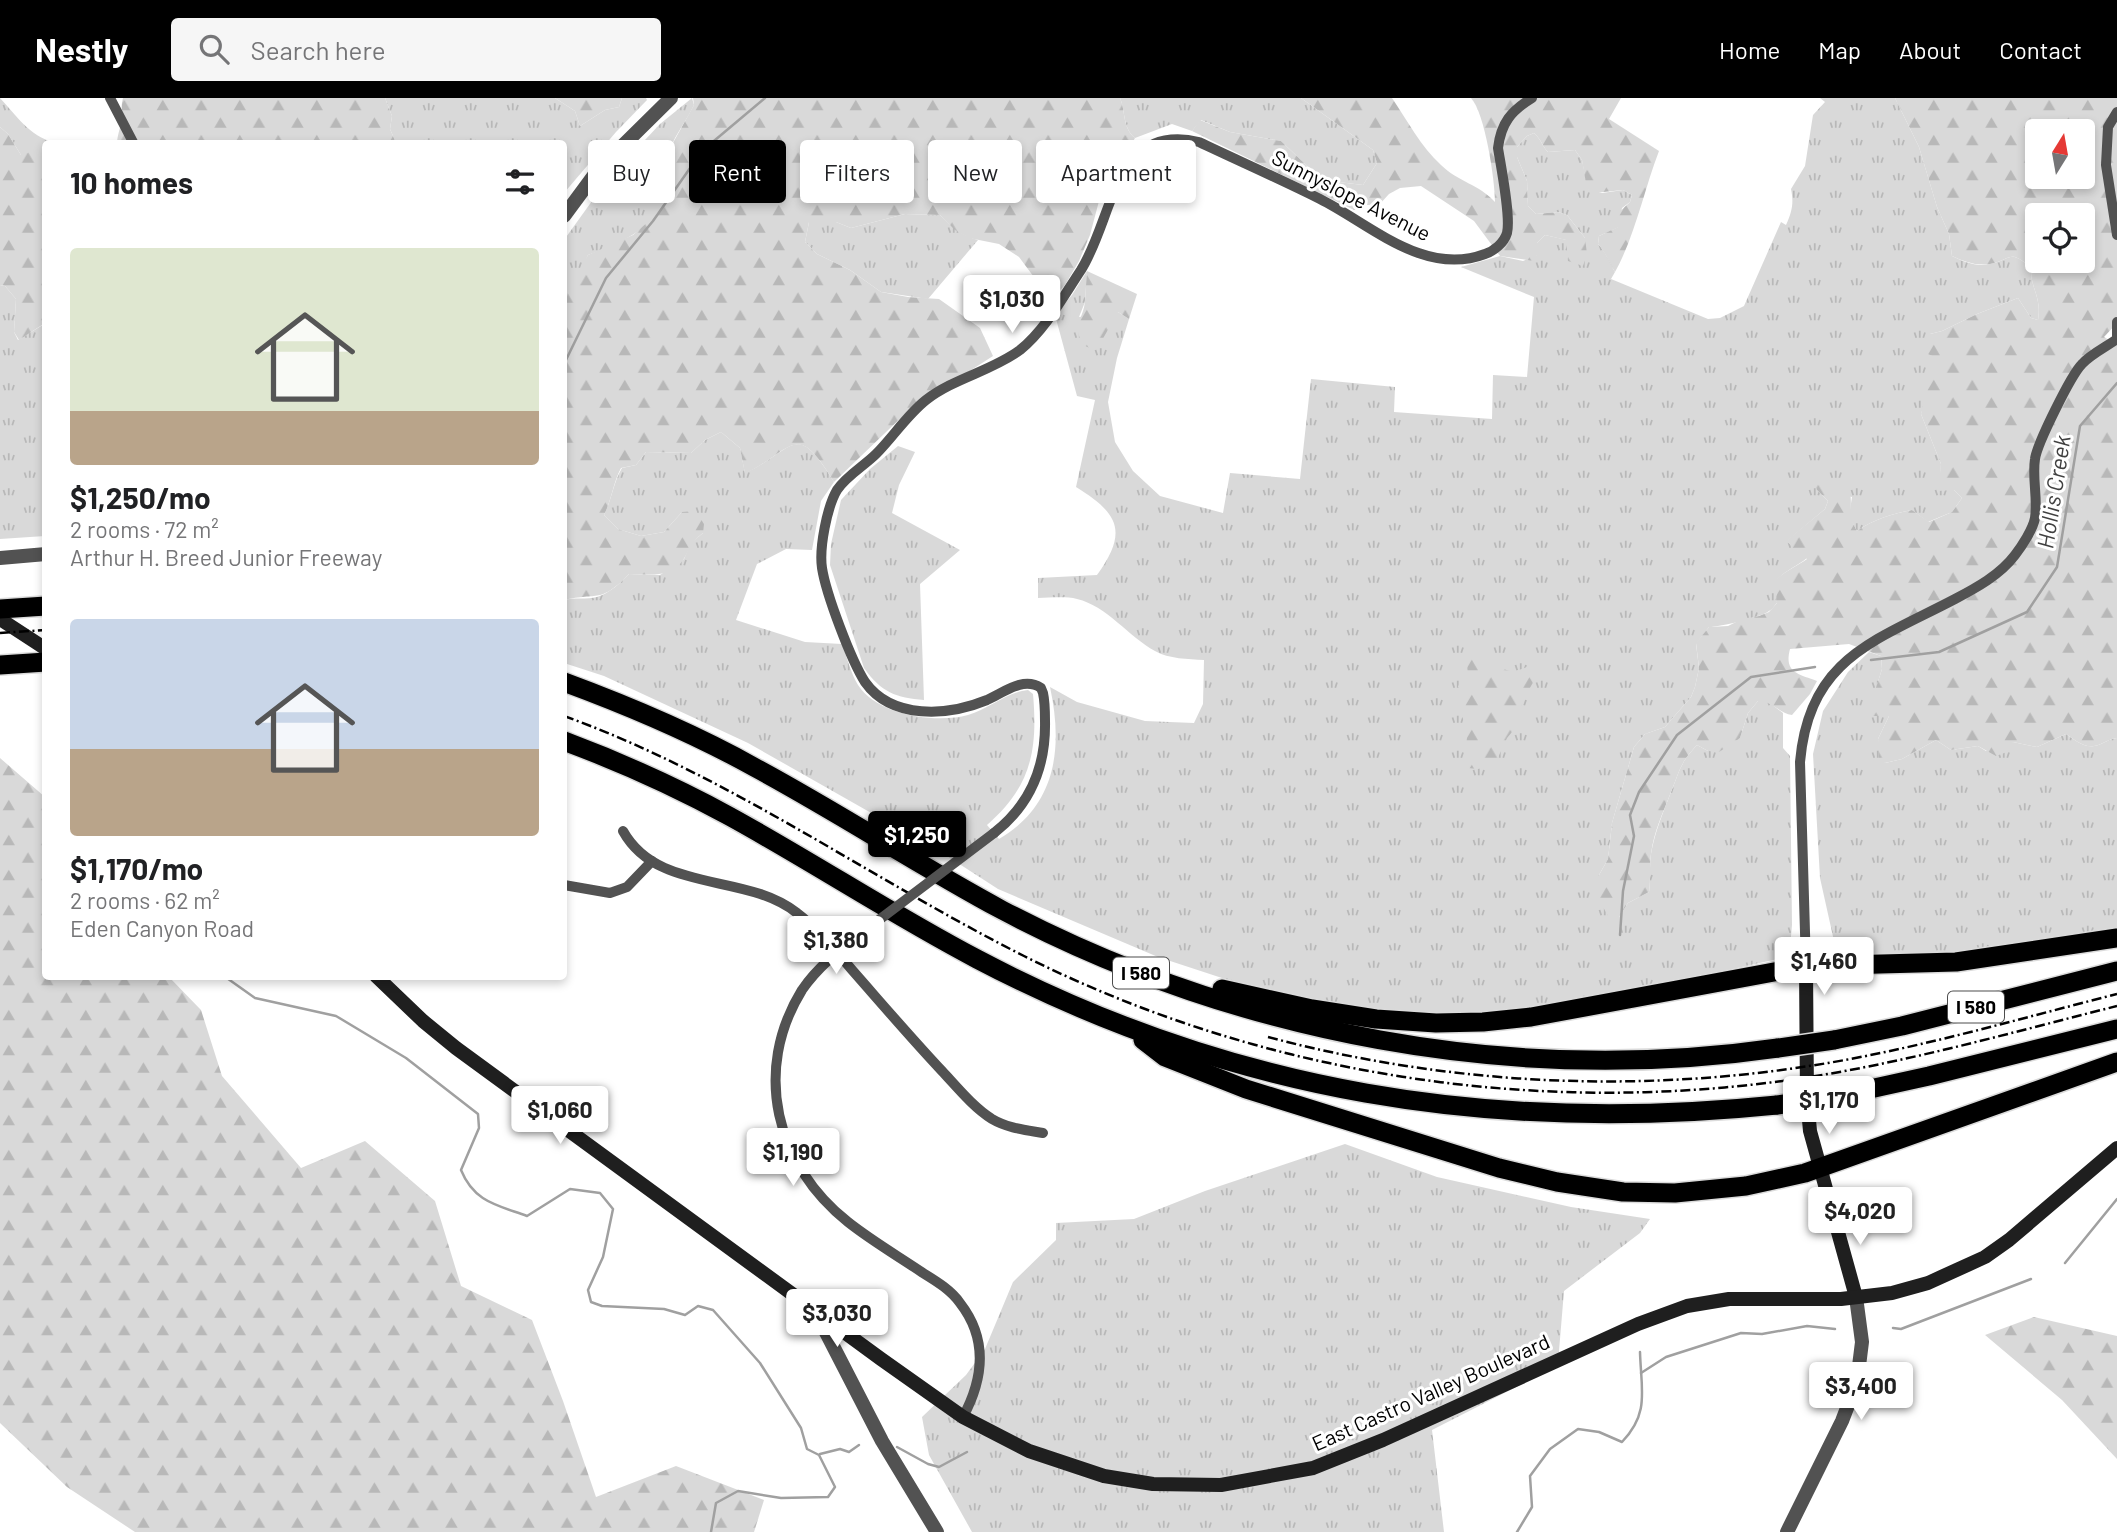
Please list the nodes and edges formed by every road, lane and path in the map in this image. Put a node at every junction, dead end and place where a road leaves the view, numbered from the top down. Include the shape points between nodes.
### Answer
1 (110, 98) edge
2 (671, 98) edge
3 (1532, 98) edge
4 (2117, 112) edge
5 (132, 140) edge
6 (567, 212) edge
7 (2117, 235) edge
8 (2117, 322) edge
9 (2117, 339) edge
10 (42, 554) edge
11 (0, 558) edge
12 (42, 606) edge
13 (0, 609) edge
14 (0, 619) edge
15 (42, 646) edge
16 (42, 662) edge
17 (0, 665) edge
18 (567, 683) edge
19 (567, 742) edge
20 (623, 831) dead end
21 (652, 862) junction
22 (567, 885) edge
23 (2117, 938) edge
24 (836, 952) junction
25 (1806, 966) junction
26 (1131, 969) junction
27 (2117, 971) edge
28 (380, 980) edge
29 (2117, 1028) edge
30 (1128, 1029) junction
31 (2117, 1062) edge
32 (1044, 1133) dead end
33 (2117, 1148) edge
34 (1820, 1169) junction
35 (1856, 1297) junction
36 (815, 1311) junction
37 (963, 1417) junction
38 (937, 1532) edge
39 (1787, 1532) edge

1 - 5 street
2 - 6 street via 598,170
3 - 24 street, Sunnyslope Avenue, bridge via 1507,117 1499,137 1507,232 1489,253 1458,261 1424,256 1324,201 1199,142 1182,138 1150,144 1117,185 1089,257 1038,333 999,363 927,400 838,488 825,532 822,566 860,672 874,692 894,705 937,711 962,708 1030,683 1043,693 1045,736 1038,775 1017,810 994,833
4 - 7 street via 2108,127 2106,165
8 - 9 street
9 - 25 street via 2081,364 2055,410 2035,458 2035,520 2015,555 1974,588 1861,648 1835,671 1815,702 1800,762
10 - 11 street
12 - 13 highway
14 - 15 main road
16 - 17 highway
18 - 26 highway, I 580 via 715,746 982,899
19 - 30 highway, I 580 via 699,800 962,951
20 - 21 street via 635,849
21 - 22 street via 627,887 610,892
21 - 24 street via 689,877 769,896 798,914
23 - 25 highway via 1956,962
24 - 32 street via 978,1108 1009,1126
24 - 37 street, Sunnyslope Avenue via 802,990 783,1029 776,1074 780,1120 797,1165 826,1203 959,1300 980,1346 977,1387
25 - 26 highway via 1531,1017 1452,1023 1346,1015
25 - 34 main road via 1808,1110
26 - 27 highway, I 580, bridge via 1208,997 1346,1033 1448,1050 1612,1060 1696,1057 1834,1040
28 - 36 main road, East Castro Valley Boulevard via 456,1048
29 - 30 highway, I 580, bridge via 1838,1096 1698,1112 1615,1115 1531,1113 1376,1095 1293,1078
30 - 34 highway via 1165,1057 1245,1089 1557,1182 1623,1192 1675,1193 1746,1186
31 - 34 highway
33 - 35 main road, East Castro Valley Boulevard via 1985,1257 1918,1286
34 - 35 main road
35 - 37 main road, East Castro Valley Boulevard via 1729,1299 1687,1306 1313,1468 1221,1485 1153,1484 1104,1476 1029,1451
35 - 39 street via 1862,1349 1857,1382
36 - 37 main road, East Castro Valley Boulevard
36 - 38 street via 882,1441

